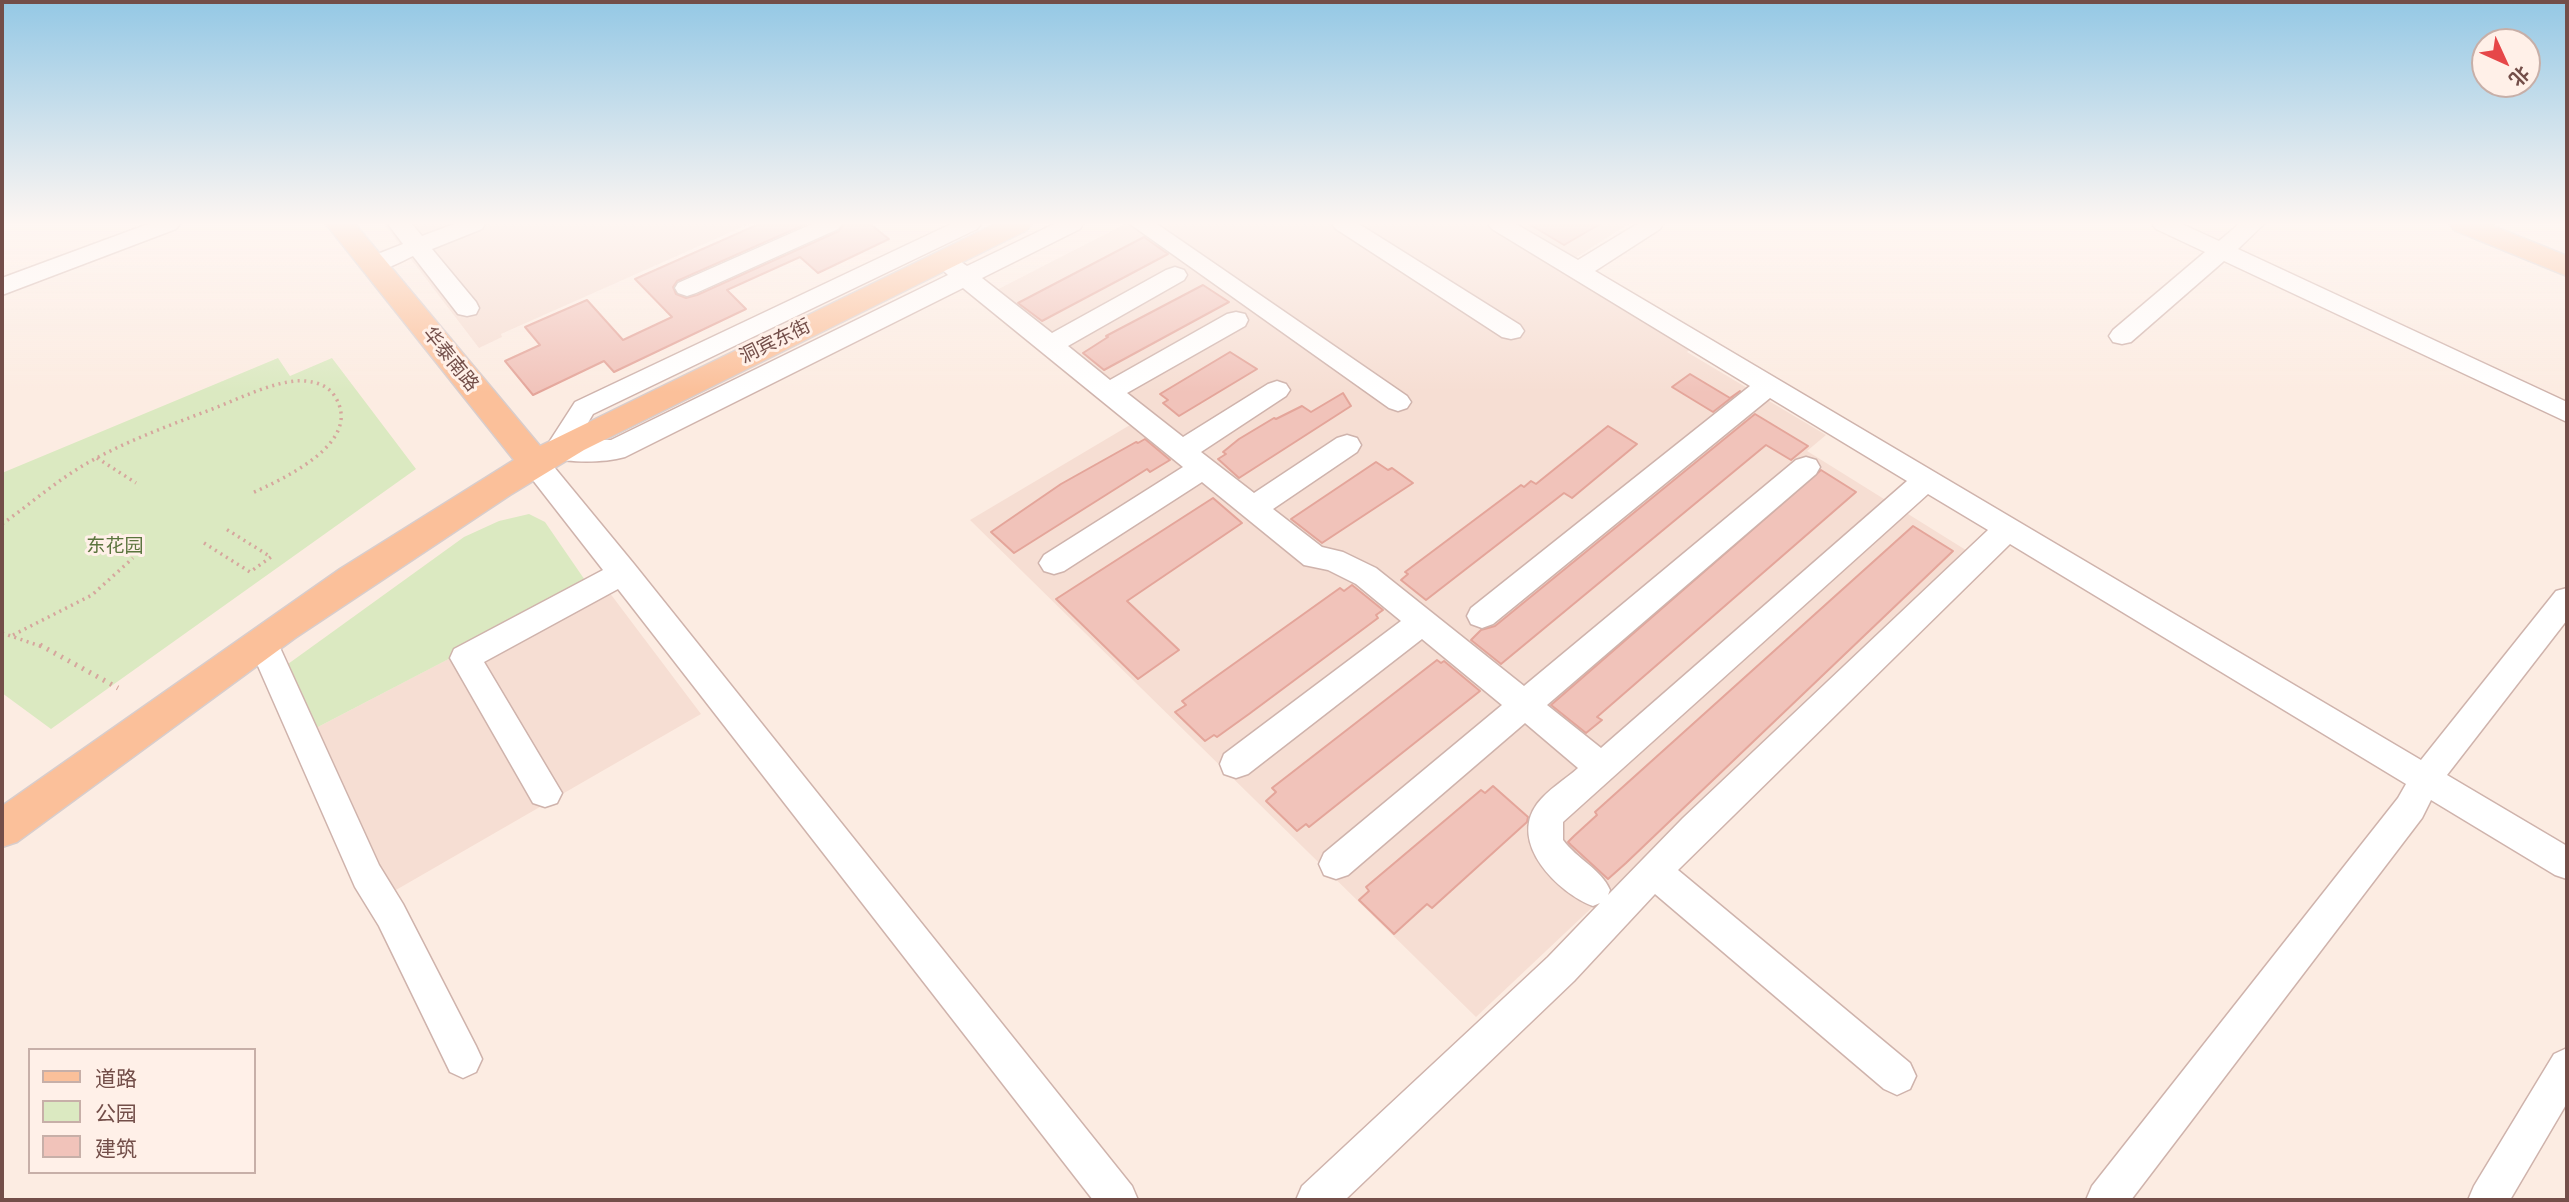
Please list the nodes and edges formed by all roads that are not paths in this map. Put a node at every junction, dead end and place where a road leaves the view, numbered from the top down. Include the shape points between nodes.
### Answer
1 (23, 280) edge
2 (388, 280) edge
3 (445, 280) edge
4 (705, 280) edge
5 (852, 280) edge
6 (928, 280) edge
7 (969, 280) edge
8 (1166, 280) edge
9 (1223, 280) edge
10 (1432, 280) edge
11 (1593, 280) edge
12 (2187, 280) edge
13 (2283, 280) edge
14 (2, 288) edge
15 (687, 288) dead end
16 (467, 308) dead end
17 (1236, 320) dead end
18 (1511, 331) dead end
19 (2122, 336) dead end
20 (1051, 345) junction
21 (1769, 385) junction
22 (1277, 390) dead end
23 (1109, 392) junction
24 (1398, 402) dead end
25 (2567, 413) edge
26 (1347, 445) dead end
27 (547, 456) junction
28 (1192, 459) junction
29 (1805, 467) dead end
30 (1927, 480) junction
31 (1253, 508) junction
32 (2008, 527) junction
33 (1054, 562) dead end
34 (624, 572) junction
35 (2567, 599) edge
36 (1482, 615) dead end
37 (1422, 622) junction
38 (262, 641) junction
39 (1524, 705) junction
40 (1236, 764) dead end
41 (1601, 767) junction
42 (2426, 778) junction
43 (545, 793) dead end
44 (2, 829) edge
45 (1336, 864) dead end
46 (2567, 864) edge
47 (1654, 871) junction
48 (1592, 890) dead end
49 (463, 1059) dead end
50 (2567, 1067) edge
51 (1897, 1076) dead end
52 (1118, 1200) edge
53 (1316, 1200) edge
54 (2106, 1200) edge
55 (2488, 1200) edge

1 - 14 street
2 - 27 main road, 华泰南路
3 - 16 street
4 - 15 street
5 - 27 street via 584,408
6 - 27 main road, 洞宾东街
7 - 20 street
8 - 20 street
9 - 24 street
10 - 18 street
11 - 21 street
12 - 19 street
13 - 25 street
17 - 23 street
20 - 23 street
21 - 30 street
21 - 36 street
22 - 28 street
23 - 28 street
26 - 31 street
27 - 34 street
27 - 38 main road via 399,546
28 - 31 street
28 - 33 street
29 - 39 street
30 - 32 street
30 - 41 street
31 - 37 street via 1314,557 1333,560 1366,576
32 - 42 street
32 - 47 street
34 - 43 street via 466,658
34 - 52 street
35 - 42 street
37 - 39 street
37 - 40 street
38 - 44 main road
38 - 49 street via 367,876
39 - 41 street
39 - 45 street
41 - 48 street via 1549,814 1544,828 1549,852
42 - 46 street
42 - 54 street via 2410,808
47 - 51 street
47 - 53 street via 1560,969
50 - 55 street

